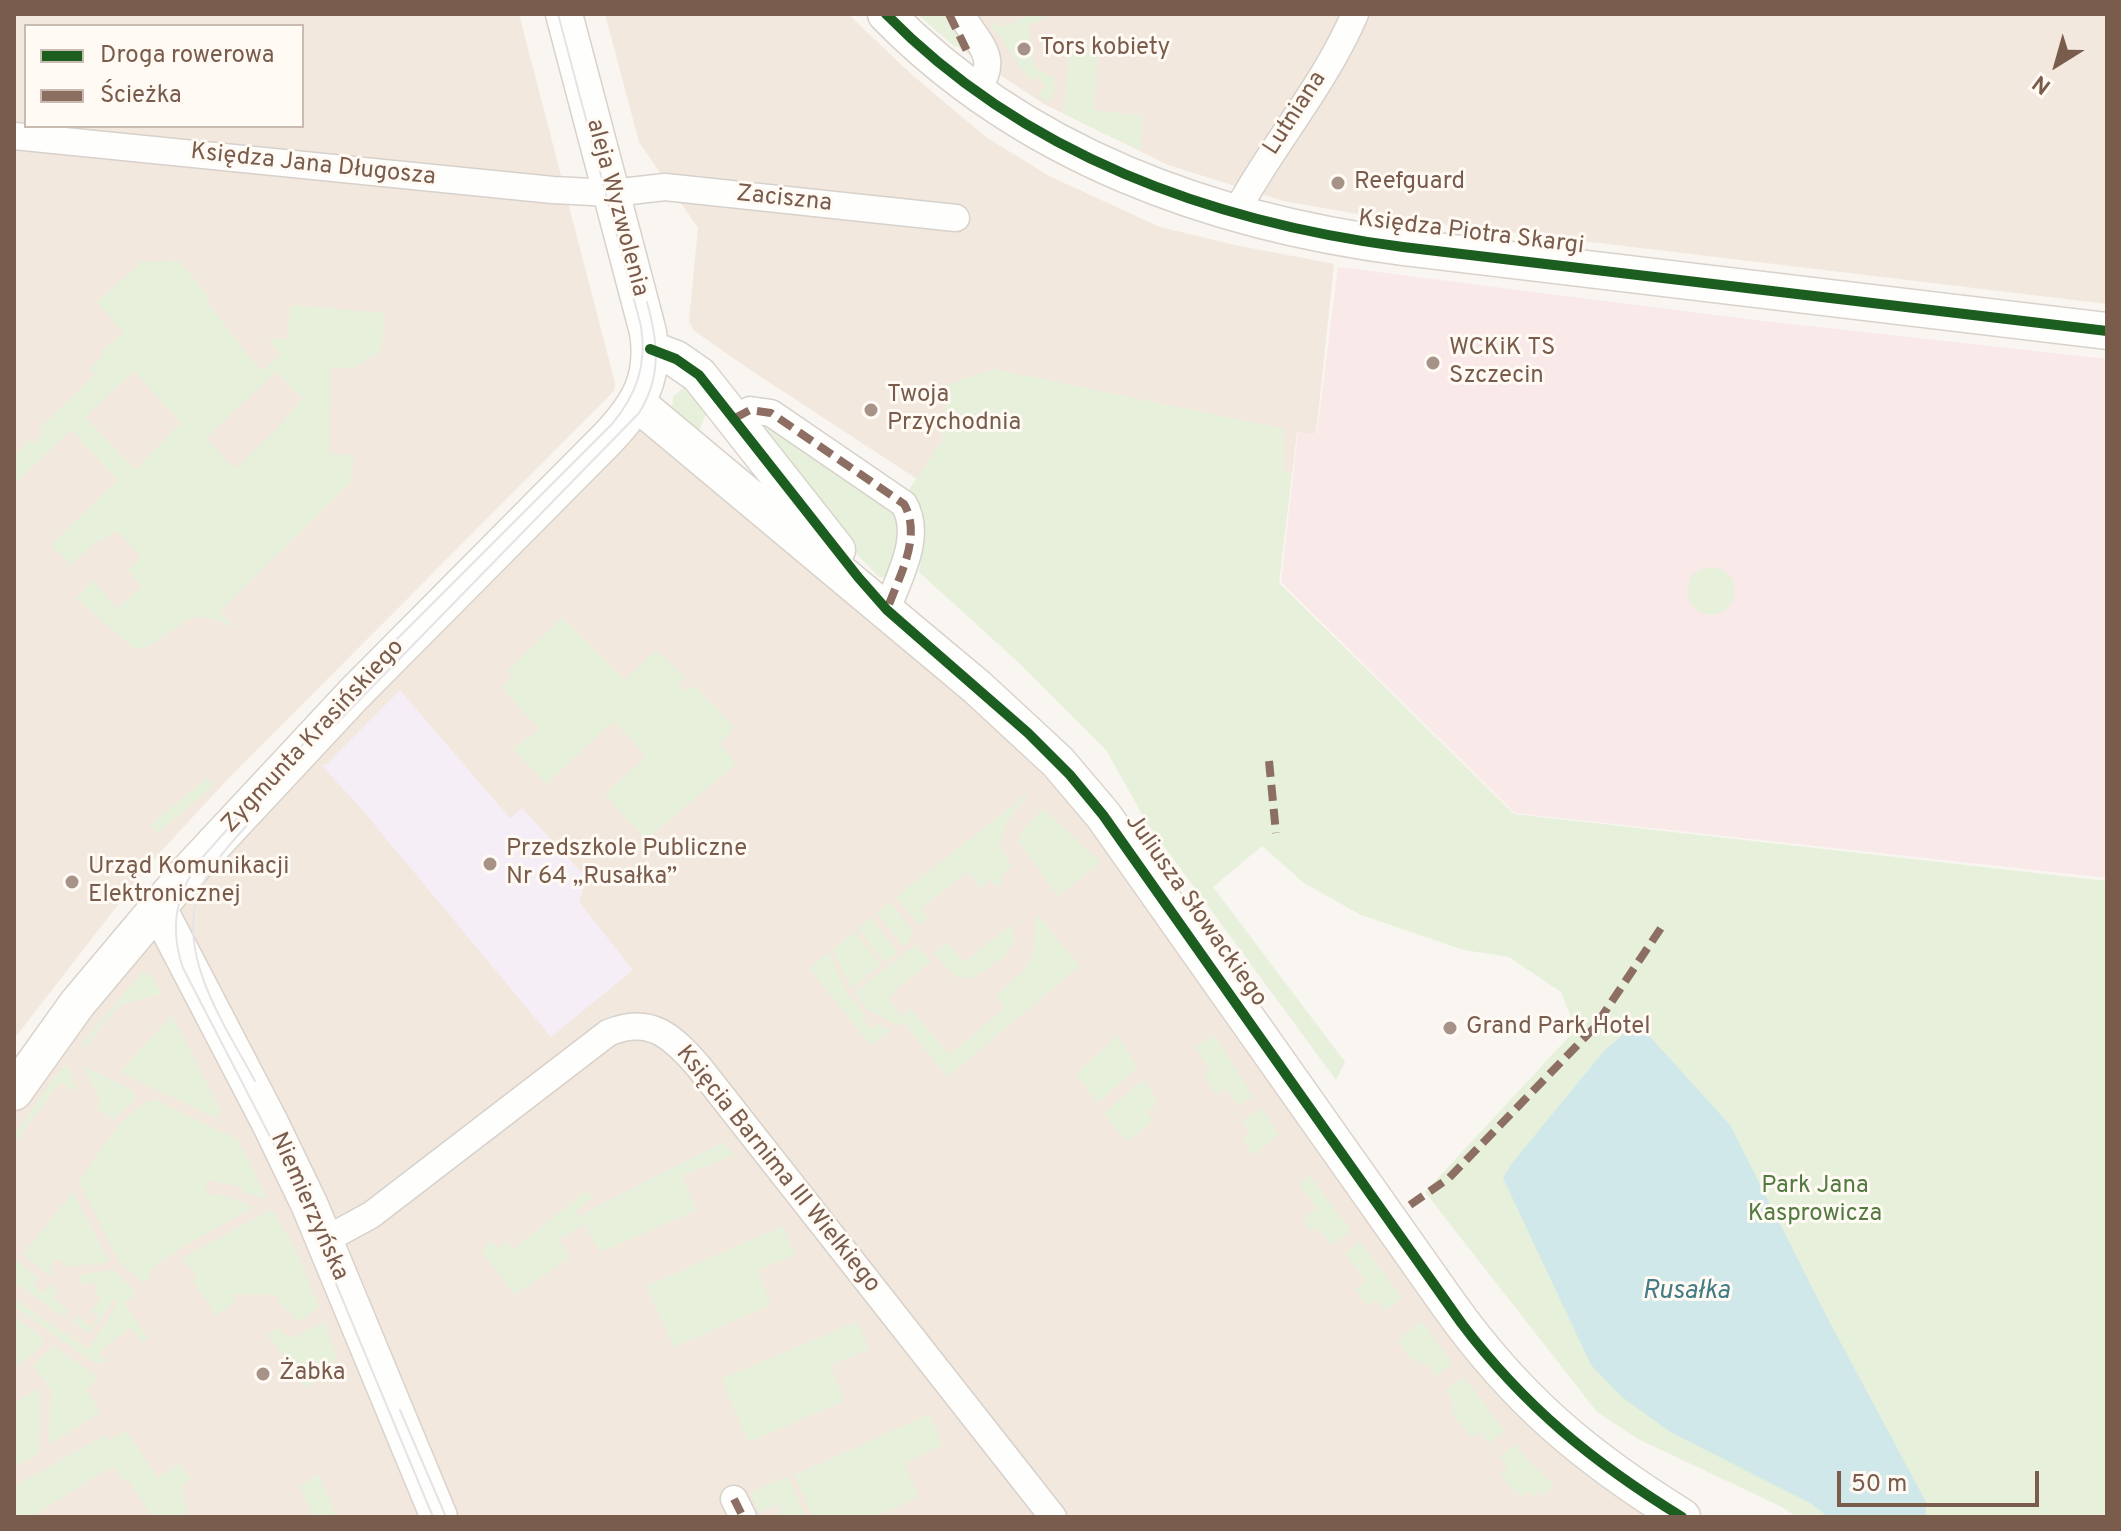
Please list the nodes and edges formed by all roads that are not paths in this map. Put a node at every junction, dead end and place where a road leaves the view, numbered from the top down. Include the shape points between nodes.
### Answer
1 (564, 14) edge
2 (886, 14) edge
3 (961, 14) edge
4 (1355, 14) edge
5 (977, 90) junction
6 (14, 136) edge
7 (612, 193) junction
8 (1235, 214) junction
9 (956, 218) dead end
10 (2107, 331) edge
11 (650, 349) junction
12 (637, 403) junction
13 (735, 418) junction
14 (887, 610) junction
15 (157, 906) junction
16 (20, 1071) edge
17 (325, 1240) junction
18 (439, 1517) edge
19 (1053, 1517) edge
20 (1682, 1517) edge

1 - 7 street, aleja Wyzwolenia
2 - 5 street, Księdza Piotra Skargi
3 - 5 street via 988,57 988,74
4 - 8 street, Lutniana via 1301,113 1260,168
5 - 8 street, Księdza Piotra Skargi via 1089,160
6 - 7 street, Księdza Jana Długosza
7 - 9 street, Zaciszna via 665,187
7 - 11 street, aleja Wyzwolenia
8 - 10 street, Księdza Piotra Skargi via 1370,243
11 - 12 street, aleja Wyzwolenia via 648,376
11 - 13 street, Juliusza Słowackiego via 693,370
12 - 14 street, Juliusza Słowackiego
12 - 15 street, Zygmunta Krasińskiego
13 - 14 street, Juliusza Słowackiego
13 - 14 street via 750,410 771,413 904,504 912,534
14 - 20 street, Juliusza Słowackiego via 1028,733 1088,797 1490,1359 1578,1447
15 - 16 street, Zygmunta Krasińskiego
15 - 17 street, Niemierzyńska
17 - 18 street, Niemierzyńska
17 - 19 street, Księcia Barnima III Wielkiego via 371,1215 608,1033 630,1025 654,1029 699,1067

